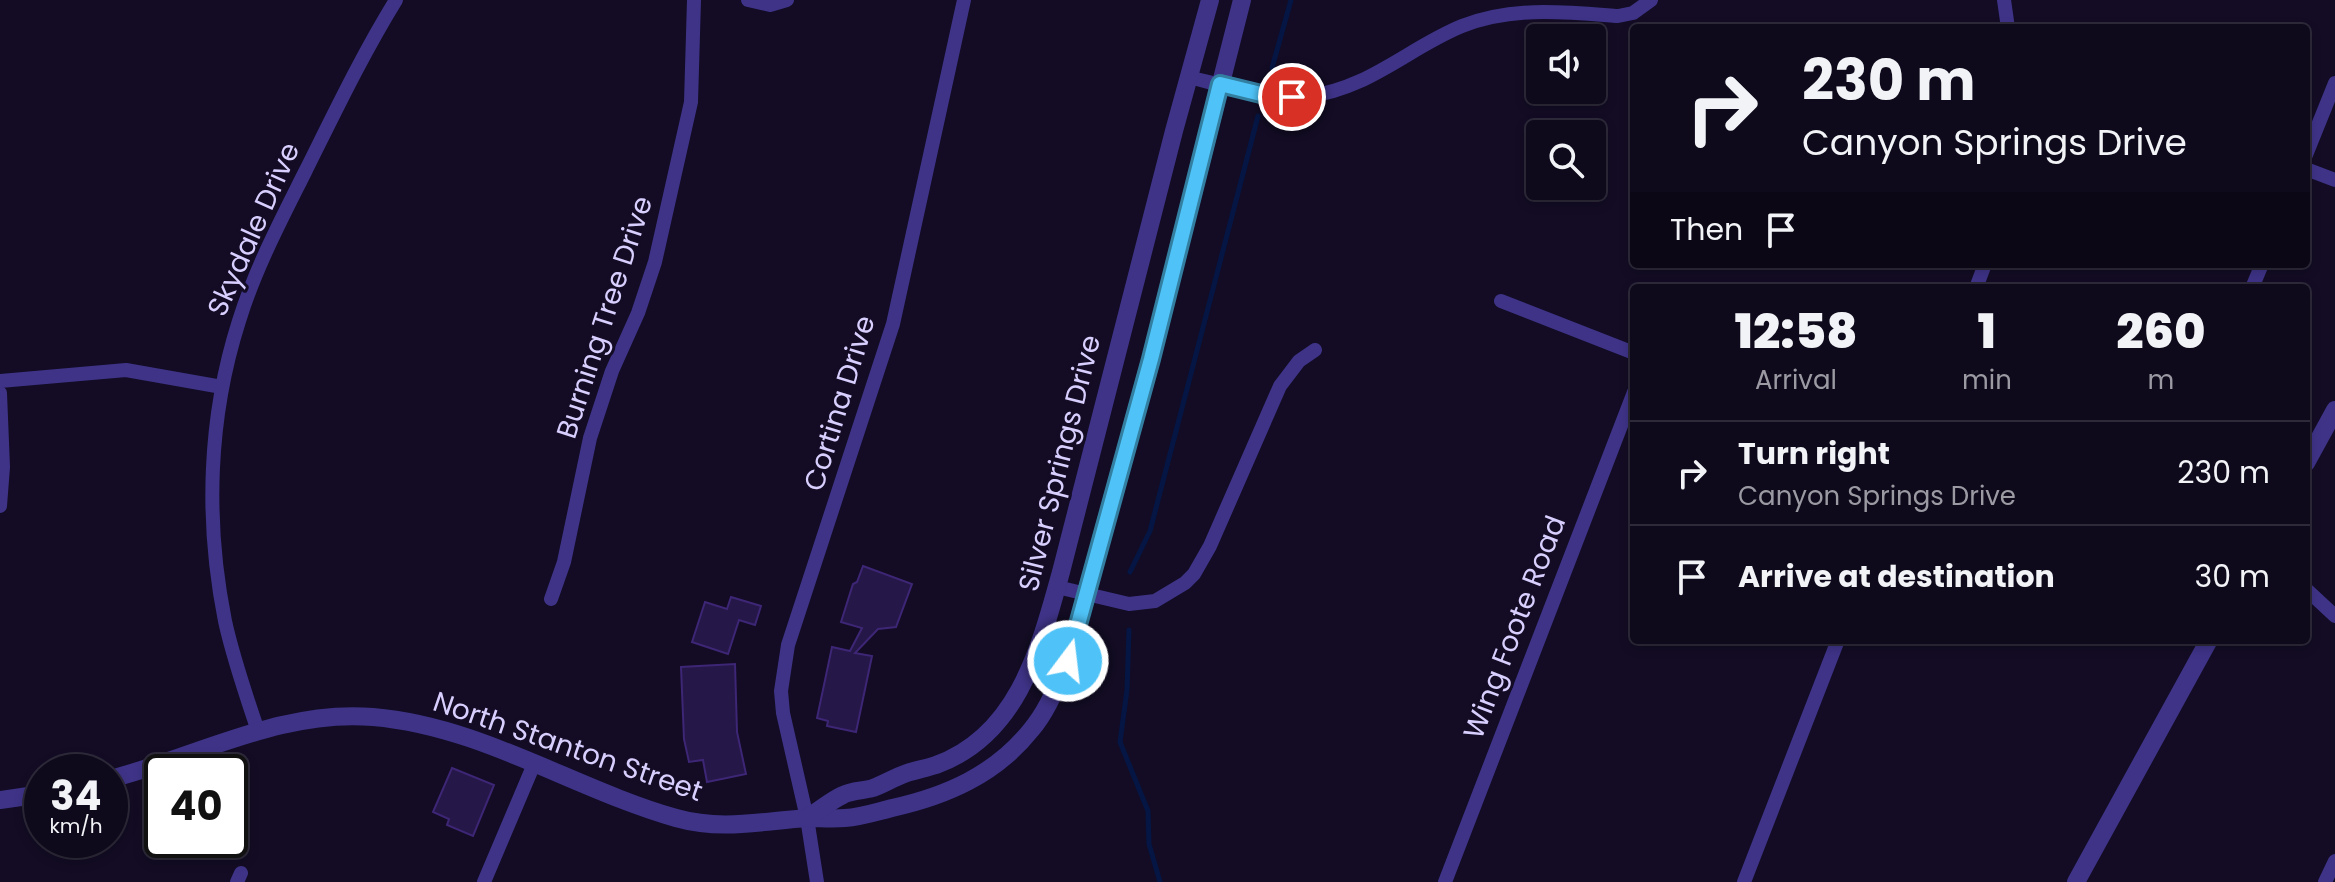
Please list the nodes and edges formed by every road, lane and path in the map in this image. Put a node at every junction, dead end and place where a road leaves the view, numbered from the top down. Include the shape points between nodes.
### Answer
1 (396, 0) edge
2 (694, 0) edge
3 (748, 0) edge
4 (787, 0) edge
5 (964, 0) edge
6 (1210, 0) edge
7 (1242, 0) edge
8 (1651, 0) edge
9 (2004, 0) edge
10 (2007, 24) edge
11 (1188, 77) junction
12 (2335, 83) edge
13 (1220, 84) junction
14 (2310, 145) edge
15 (2310, 171) edge
16 (2335, 180) edge
17 (1501, 301) dead end
18 (1315, 350) dead end
19 (1630, 351) edge
20 (0, 381) edge
21 (222, 387) junction
22 (0, 393) edge
23 (1630, 402) edge
24 (2335, 410) edge
25 (2310, 456) edge
26 (0, 506) edge
27 (1057, 587) junction
28 (2310, 593) edge
29 (1087, 595) junction
30 (551, 599) dead end
31 (2335, 616) edge
32 (1836, 644) edge
33 (2207, 644) edge
34 (258, 731) junction
35 (1004, 757) joint
36 (534, 764) junction
37 (128, 775) edge
38 (24, 797) edge
39 (0, 800) edge
40 (807, 818) junction
41 (2335, 861) edge
42 (484, 882) edge
43 (817, 882) edge
44 (1445, 882) edge
45 (1744, 882) edge
46 (2076, 882) edge
47 (2325, 882) edge

1 - 21 street, Skydale Drive via 261,262 239,319
2 - 30 street, Burning Tree Drive via 691,102 655,262 590,438
3 - 4 street via 770,5
5 - 40 street, Cortina Drive via 893,324 788,645 783,713
6 - 11 street, Silver Springs Drive
7 - 13 street, Silver Springs Drive
8 - 13 street via 1642,9 1618,16 1529,11 1483,18 1332,92 1261,94
9 - 10 street
11 - 13 street
11 - 27 street, Silver Springs Drive
12 - 14 street
13 - 29 street, Silver Springs Drive
15 - 16 street
17 - 19 street
18 - 29 street via 1280,386 1194,574 1175,591 1145,603
20 - 21 street via 126,370
21 - 34 street, Skydale Drive via 212,469 216,561 225,621
22 - 26 street
23 - 44 street, Wing Foote Road
24 - 25 street
27 - 29 street
27 - 40 street, Silver Springs Drive via 1025,682 982,739 938,764 845,793
28 - 31 street
29 - 35 street, Silver Springs Drive via 1068,661 1047,708
32 - 45 street
33 - 46 street
34 - 36 street, North Stanton Street via 334,717 398,719 463,735
34 - 37 street, North Stanton Street
35 - 40 street, North Stanton Street via 970,783 922,801 854,817
36 - 40 street, North Stanton Street via 680,819 756,825
36 - 42 street
38 - 39 street
40 - 43 street, Cortina Drive
41 - 47 street

